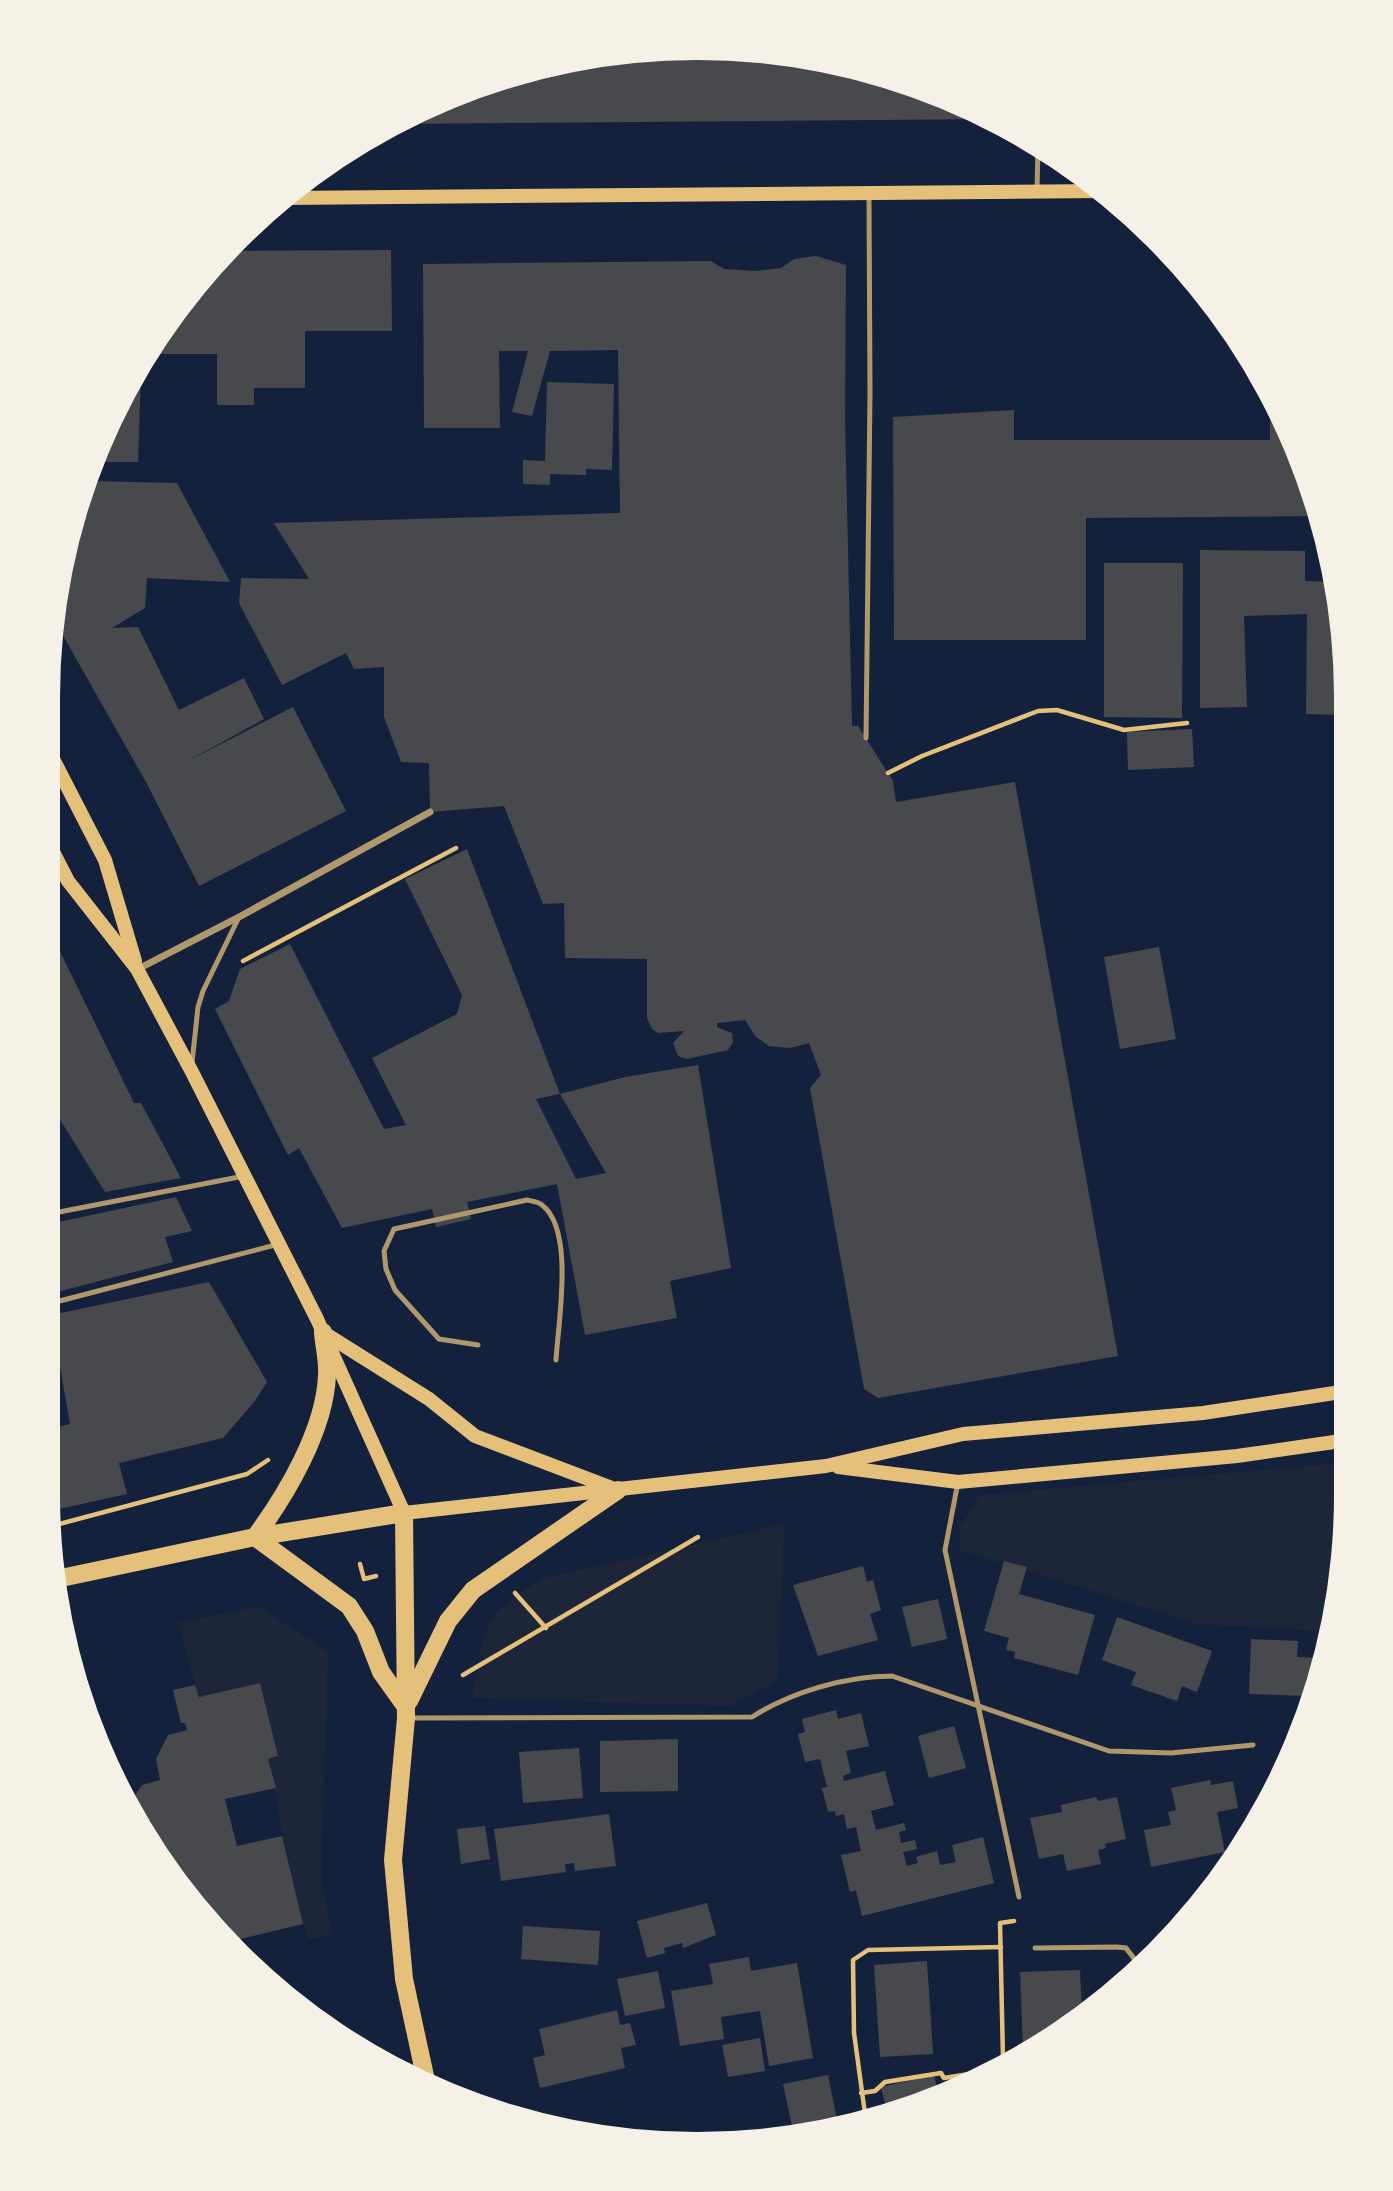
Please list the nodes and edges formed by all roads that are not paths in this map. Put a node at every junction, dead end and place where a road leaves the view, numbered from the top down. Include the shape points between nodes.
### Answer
1 (1038, 159) edge
2 (1037, 191) junction
3 (1084, 191) edge
4 (869, 193) junction
5 (301, 198) edge
6 (866, 738) dead end
7 (60, 773) edge
8 (429, 812) dead end
9 (60, 865) edge
10 (239, 917) junction
11 (137, 969) junction
12 (192, 1072) junction
13 (244, 1176) junction
14 (60, 1212) edge
15 (279, 1244) junction
16 (60, 1301) edge
17 (323, 1332) junction
18 (478, 1345) dead end
19 (556, 1360) dead end
20 (1334, 1393) edge
21 (1334, 1442) edge
22 (826, 1465) junction
23 (958, 1482) junction
24 (618, 1490) junction
25 (404, 1513) junction
26 (255, 1537) junction
27 (65, 1577) edge
28 (978, 1705) junction
29 (406, 1713) junction
30 (1253, 1745) dead end
31 (1018, 1897) dead end
32 (1035, 1948) dead end
33 (1133, 1958) edge
34 (424, 2070) edge

1 - 2 lane
2 - 3 main road
2 - 4 main road
4 - 5 main road
4 - 6 lane
7 - 11 main road via 105,860
8 - 10 street
9 - 11 main road
10 - 11 street
10 - 12 lane via 198,1007
11 - 12 main road
12 - 13 main road
13 - 14 lane
13 - 15 main road
15 - 16 lane
15 - 17 main road
17 - 24 main road via 429,1399 475,1436
17 - 25 main road
17 - 26 main road via 327,1376 318,1418 281,1502
18 - 19 lane via 439,1339 394,1290 384,1251 394,1229 527,1200 542,1204 556,1223 562,1266
20 - 22 main road via 1203,1413 963,1434
21 - 23 main road via 1237,1456
22 - 23 main road
22 - 24 main road
23 - 28 lane via 945,1550
24 - 25 main road
24 - 29 main road via 474,1590 448,1621
25 - 26 main road
25 - 29 main road
26 - 27 main road
26 - 29 main road via 349,1606
28 - 29 lane via 892,1676 868,1676 772,1705 752,1717
28 - 30 lane via 1109,1751 1171,1753
28 - 31 lane
29 - 34 main road via 393,1860 404,1979
32 - 33 lane via 1117,1947 1126,1948

